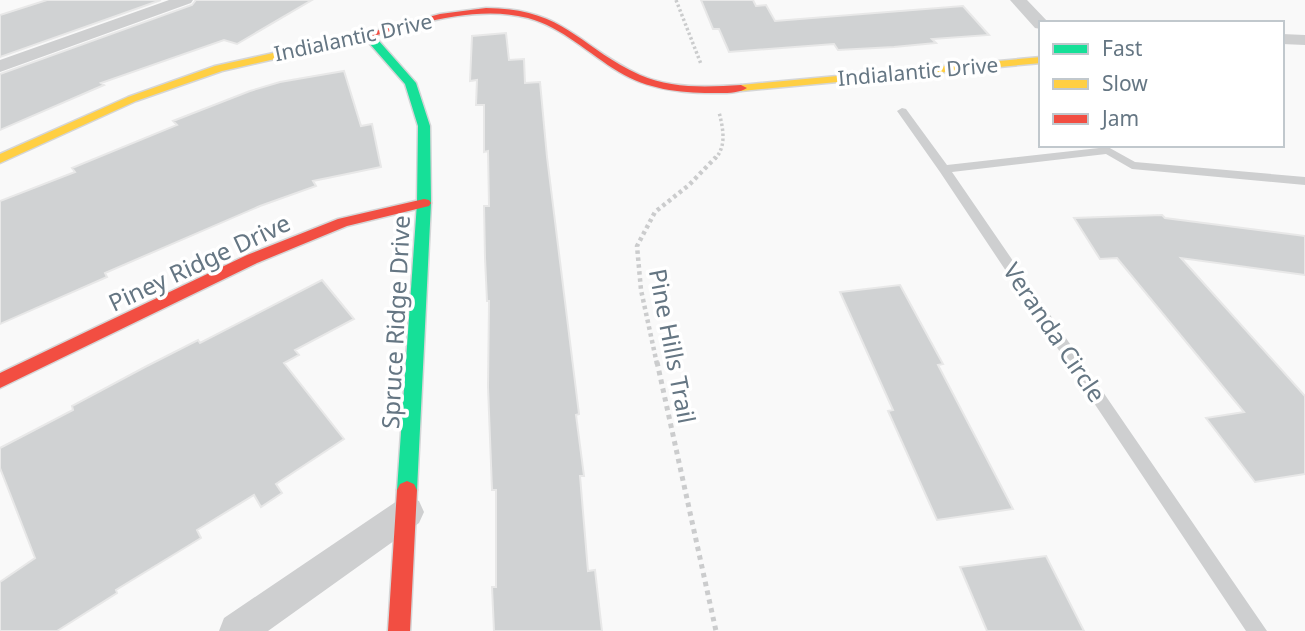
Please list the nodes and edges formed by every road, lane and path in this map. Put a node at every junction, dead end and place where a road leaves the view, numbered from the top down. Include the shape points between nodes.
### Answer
1 (184, 0) edge
2 (676, 0) edge
3 (1018, 0) edge
4 (1039, 22) edge
5 (367, 34) junction
6 (1284, 39) edge
7 (1305, 40) edge
8 (1039, 60) edge
9 (0, 66) edge
10 (704, 72) dead end
11 (716, 103) dead end
12 (902, 111) dead end
13 (1109, 148) edge
14 (0, 159) edge
15 (944, 169) junction
16 (1305, 181) edge
17 (424, 203) junction
18 (0, 381) edge
19 (408, 512) junction
20 (237, 631) edge
21 (398, 631) edge
22 (716, 631) edge
23 (1257, 631) edge

1 - 9 street
2 - 10 path
3 - 4 street
5 - 8 street, Indialantic Drive via 467,13 524,12 545,19 640,79 686,89 731,89
5 - 14 street, Indialantic Drive via 219,68 132,99
5 - 17 street, Spruce Ridge Drive via 410,83 424,126
6 - 7 street
11 - 22 path, Pine Hills Trail via 724,130 721,152 655,212 637,246 641,290
12 - 15 lane, Veranda Circle
13 - 15 lane
13 - 16 lane via 1132,165
15 - 23 lane, Veranda Circle
17 - 18 street, Piney Ridge Drive via 343,222 264,255
17 - 19 street, Spruce Ridge Drive
19 - 20 street
19 - 21 street, Spruce Ridge Drive

